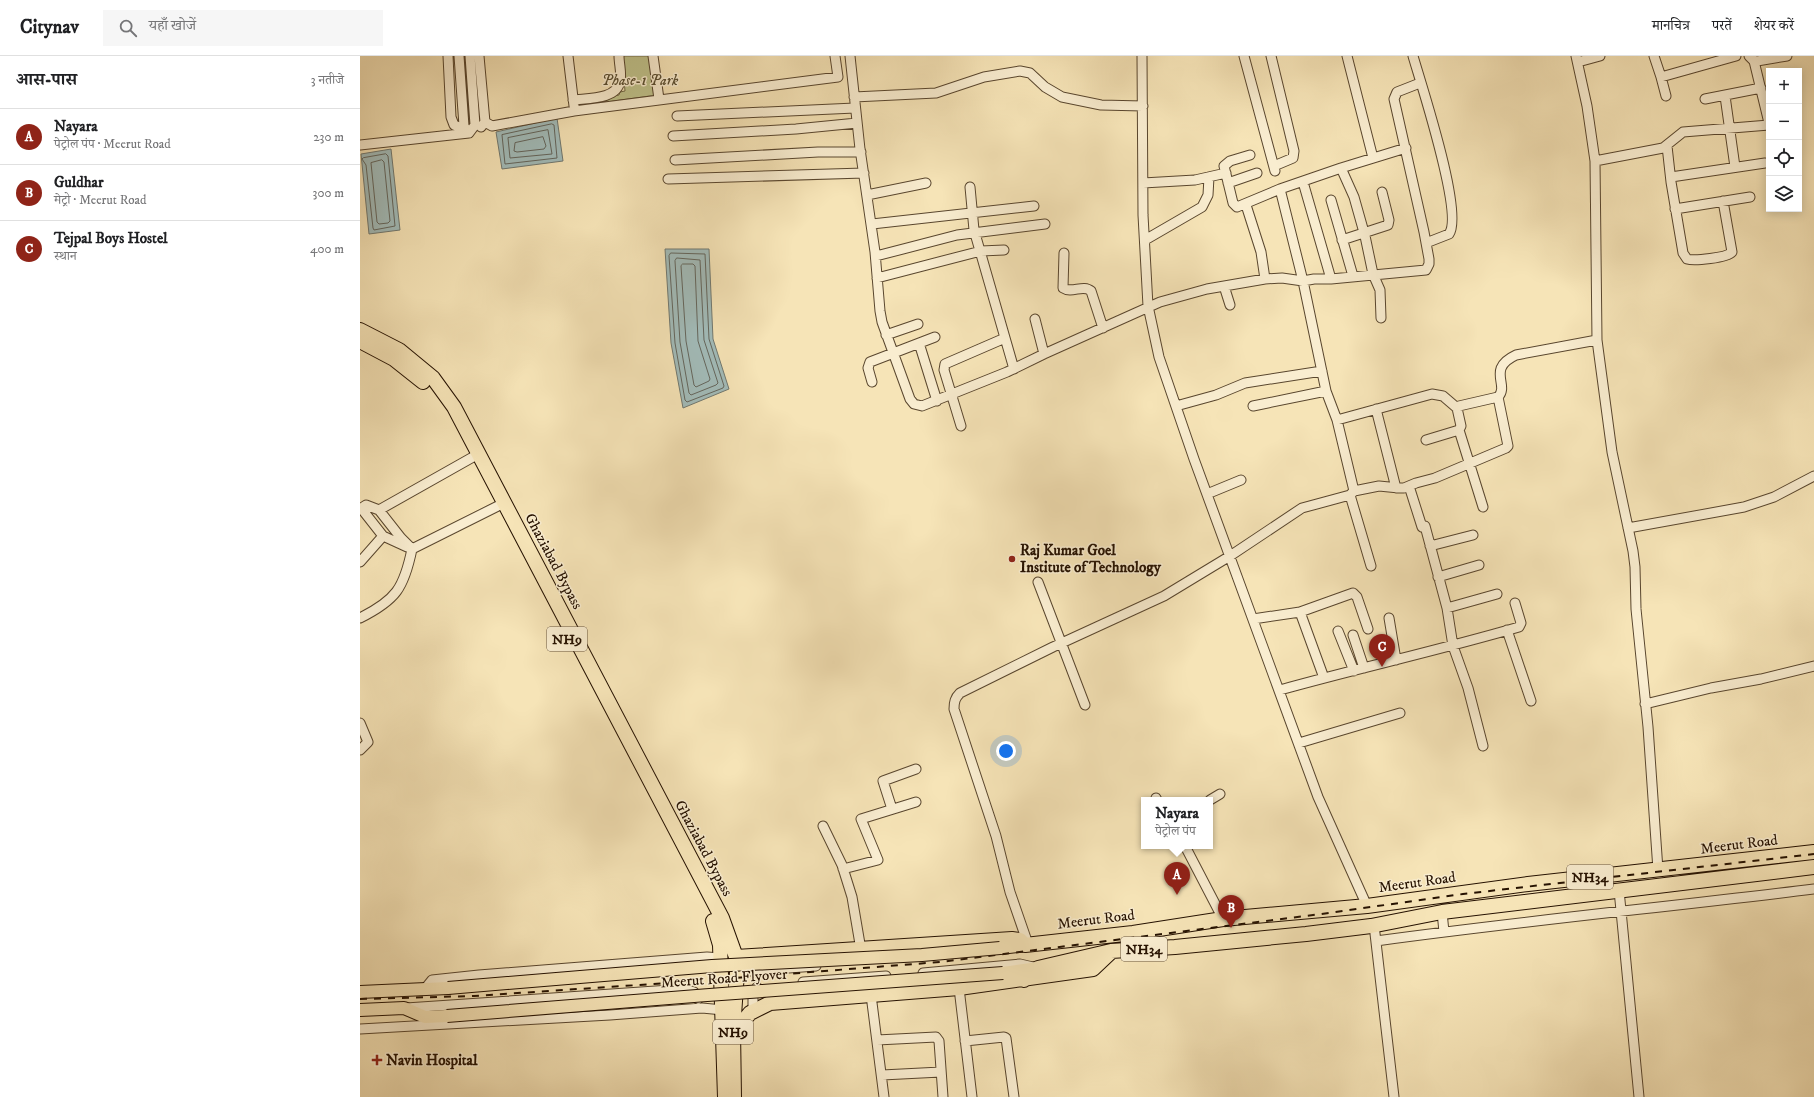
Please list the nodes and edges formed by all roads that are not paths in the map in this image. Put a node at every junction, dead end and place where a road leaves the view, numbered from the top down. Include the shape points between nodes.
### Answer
1 (448, 56) edge
2 (459, 56) edge
3 (470, 56) edge
4 (479, 56) edge
5 (568, 56) edge
6 (619, 56) edge
7 (653, 56) edge
8 (835, 56) edge
9 (850, 56) edge
10 (1142, 56) edge
11 (1244, 56) edge
12 (1271, 56) edge
13 (1347, 56) edge
14 (1413, 56) edge
15 (1600, 56) edge
16 (1654, 56) edge
17 (1736, 56) edge
18 (1788, 56) edge
19 (1752, 58) edge
20 (1577, 59) edge
21 (1661, 77) junction
22 (1420, 83) junction
23 (1761, 88) junction
24 (1666, 96) dead end
25 (1725, 96) junction
26 (854, 97) junction
27 (659, 99) junction
28 (573, 100) junction
29 (1705, 100) dead end
30 (1143, 106) junction
31 (855, 108) junction
32 (574, 110) junction
33 (1766, 110) edge
34 (677, 116) dead end
35 (485, 122) junction
36 (857, 123) junction
37 (1766, 124) edge
38 (1729, 129) junction
39 (470, 130) junction
40 (673, 136) dead end
41 (360, 145) edge
42 (1667, 146) junction
43 (1406, 148) junction
44 (861, 152) junction
45 (1250, 155) dead end
46 (1373, 158) junction
47 (675, 160) dead end
48 (1595, 161) junction
49 (1765, 163) dead end
50 (1341, 168) junction
51 (1735, 168) junction
52 (864, 173) junction
53 (1226, 173) junction
54 (1257, 173) dead end
55 (1209, 177) junction
56 (1670, 177) junction
57 (668, 179) dead end
58 (1228, 182) junction
59 (1303, 182) junction
60 (926, 183) dead end
61 (1143, 183) junction
62 (970, 187) dead end
63 (1280, 189) junction
64 (1382, 192) dead end
65 (867, 195) junction
66 (1750, 197) dead end
67 (1331, 200) dead end
68 (1723, 201) junction
69 (1246, 205) junction
70 (1034, 206) dead end
71 (1675, 208) junction
72 (972, 213) junction
73 (872, 224) junction
74 (1045, 224) dead end
75 (975, 232) junction
76 (1364, 233) junction
77 (1145, 240) junction
78 (1342, 240) junction
79 (1426, 243) junction
80 (1004, 250) dead end
81 (981, 252) junction
82 (1064, 253) dead end
83 (876, 256) junction
84 (1373, 274) junction
85 (1353, 276) junction
86 (877, 278) junction
87 (1265, 279) junction
88 (1331, 279) junction
89 (1303, 282) junction
90 (1224, 286) junction
91 (1230, 305) dead end
92 (1148, 306) junction
93 (1381, 318) dead end
94 (1035, 320) dead end
95 (918, 324) dead end
96 (1103, 328) junction
97 (360, 330) edge
98 (886, 334) junction
99 (935, 337) dead end
100 (1005, 338) junction
101 (1597, 340) junction
102 (360, 341) edge
103 (919, 343) junction
104 (893, 353) junction
105 (1044, 354) junction
106 (1014, 368) junction
107 (1322, 371) junction
108 (872, 382) dead end
109 (1326, 391) junction
110 (951, 395) junction
111 (1498, 397) junction
112 (937, 401) junction
113 (1176, 406) junction
114 (1253, 406) dead end
115 (1457, 408) junction
116 (1376, 409) junction
117 (1337, 420) junction
118 (961, 426) dead end
119 (1459, 430) junction
120 (1426, 440) dead end
121 (473, 457) junction
122 (1470, 464) junction
123 (1814, 476) edge
124 (1242, 480) dead end
125 (1410, 486) junction
126 (1396, 488) junction
127 (1352, 492) junction
128 (1207, 494) junction
129 (498, 506) junction
130 (1484, 507) dead end
131 (361, 509) edge
132 (379, 510) junction
133 (1628, 528) junction
134 (1473, 535) dead end
135 (383, 536) junction
136 (520, 541) junction
137 (1430, 546) junction
138 (412, 549) junction
139 (1230, 556) junction
140 (360, 562) edge
141 (1479, 565) dead end
142 (1371, 566) dead end
143 (1438, 577) junction
144 (1038, 582) dead end
145 (1497, 594) dead end
146 (1515, 603) dead end
147 (1447, 608) junction
148 (1300, 612) junction
149 (360, 618) edge
150 (1389, 618) dead end
151 (1253, 619) junction
152 (1368, 629) dead end
153 (1507, 630) junction
154 (1338, 631) dead end
155 (1353, 635) dead end
156 (1061, 643) junction
157 (1453, 646) junction
158 (1396, 660) junction
159 (1814, 666) edge
160 (1364, 668) junction
161 (1354, 671) junction
162 (1324, 678) junction
163 (1280, 690) junction
164 (1532, 702) dead end
165 (1645, 704) junction
166 (1085, 705) dead end
167 (1400, 713) dead end
168 (360, 723) edge
169 (1299, 743) junction
170 (1483, 746) dead end
171 (360, 750) edge
172 (916, 769) dead end
173 (1220, 794) dead end
174 (1213, 798) edge
175 (916, 802) dead end
176 (892, 809) junction
177 (822, 826) dead end
178 (1187, 849) edge
179 (1814, 852) edge
180 (1814, 867) edge
181 (843, 869) junction
182 (1658, 870) junction
183 (1619, 890) junction
184 (1814, 890) edge
185 (1367, 906) junction
186 (1621, 910) junction
187 (1442, 912) junction
188 (1223, 919) junction
189 (1374, 925) junction
190 (1444, 932) junction
191 (1108, 936) junction
192 (1376, 941) junction
193 (1027, 945) junction
194 (861, 950) junction
195 (1111, 951) junction
196 (760, 955) junction
197 (736, 957) junction
198 (721, 958) junction
199 (1038, 968) junction
200 (762, 970) junction
201 (737, 972) junction
202 (1024, 980) junction
203 (959, 988) junction
204 (424, 990) junction
205 (360, 992) edge
206 (870, 995) junction
207 (404, 1008) junction
208 (702, 1008) junction
209 (360, 1010) edge
210 (723, 1010) junction
211 (753, 1010) junction
212 (360, 1029) edge
213 (733, 1034) junction
214 (877, 1040) junction
215 (965, 1041) junction
216 (941, 1072) junction
217 (882, 1075) junction
218 (728, 1094) edge
219 (884, 1097) edge
220 (943, 1097) edge
221 (972, 1097) edge
222 (1014, 1097) edge
223 (1394, 1097) edge
224 (1639, 1097) edge

1 - 39 street via 454,125
2 - 39 street via 464,126
3 - 39 street
4 - 35 street
5 - 28 street
6 - 28 street via 621,80 615,90 600,97
7 - 27 street
8 - 27 street via 838,77
9 - 26 street
10 - 30 street
11 - 12 street via 1274,169 1293,158 1294,151
13 - 46 street
14 - 22 street
15 - 20 street
16 - 21 street
17 - 21 street
18 - 19 street
19 - 23 street
20 - 48 street
21 - 24 street
22 - 43 street via 1402,89 1394,99
22 - 79 street via 1438,142 1452,210 1452,227 1449,234
23 - 25 street
23 - 33 street
25 - 29 street
25 - 38 street
26 - 30 street via 936,93 984,76 1020,71 1030,73 1045,87 1062,97 1101,105
26 - 31 street
27 - 32 street
28 - 32 street
30 - 61 street
31 - 34 street
31 - 36 street
32 - 35 street via 492,126
35 - 39 street via 481,127
36 - 40 street
36 - 44 street
37 - 38 street
38 - 42 street via 1679,133
38 - 51 street
39 - 41 street
42 - 48 street
42 - 56 street
43 - 46 street
43 - 79 street
44 - 47 street
44 - 52 street
45 - 53 street via 1230,161 1224,166
46 - 50 street
48 - 101 street
49 - 51 street
50 - 59 street
50 - 76 street via 1354,197
51 - 56 street
52 - 57 street
52 - 65 street
53 - 55 street
53 - 58 street
54 - 58 street
55 - 61 street
55 - 77 street via 1208,195 1202,207
56 - 71 street
58 - 69 street via 1233,203 1237,207
59 - 63 street
59 - 88 street
60 - 65 street
61 - 77 street
62 - 72 street
63 - 69 street
63 - 89 street
64 - 76 street via 1389,223 1385,227
65 - 73 street
66 - 68 street
67 - 78 street
68 - 71 street
68 - 71 street via 1732,249 1727,256 1687,259
69 - 87 street via 1262,252
70 - 72 street
72 - 73 street
72 - 75 street
73 - 83 street
74 - 75 street
75 - 81 street
75 - 83 street
76 - 78 street
76 - 84 street
77 - 92 street
78 - 85 street
79 - 84 street via 1429,264 1426,270
80 - 81 street
81 - 86 street
81 - 100 street
82 - 96 street via 1063,288 1086,288 1091,291
83 - 86 street
84 - 85 street
84 - 93 street via 1380,290
85 - 88 street
86 - 98 street via 880,311
87 - 89 street via 1282,278
87 - 90 street
88 - 89 street
89 - 107 street
90 - 91 street
90 - 92 street
92 - 96 street
92 - 113 street via 1158,357
94 - 105 street
95 - 98 street
96 - 105 street
97 - 136 highway, Ghaziabad Bypass / NH9 via 399,350 433,378 454,407
98 - 104 street
99 - 103 street
100 - 106 street
100 - 110 street via 945,364 944,370
101 - 111 street via 1516,355 1509,359 1501,368 1502,392
101 - 133 street via 1612,452
102 - 121 highway, Ghaziabad Bypass / NH9 via 394,359 425,384 451,415
103 - 104 street
103 - 112 street
104 - 108 street via 868,364
104 - 112 street via 914,404 922,406
105 - 106 street
106 - 110 street
107 - 109 street
107 - 113 street via 1245,383 1216,395
109 - 114 street
109 - 117 street
110 - 112 street
110 - 118 street
111 - 115 street
111 - 122 street via 1508,446
113 - 128 street
115 - 116 street via 1443,396 1432,394
115 - 119 street via 1461,426
116 - 117 street
116 - 126 street
117 - 127 street
119 - 120 street
119 - 122 street
121 - 129 highway, Ghaziabad Bypass / NH9
121 - 132 street
122 - 125 street
122 - 130 street
123 - 133 street via 1744,507
124 - 128 street
125 - 126 street
125 - 137 street
126 - 127 street via 1379,486
127 - 139 street via 1302,508
127 - 142 street
128 - 139 street
129 - 136 highway, Ghaziabad Bypass / NH9
129 - 138 street
131 - 132 street via 366,505
131 - 135 street
132 - 138 street
133 - 165 street via 1635,567 1636,609
134 - 137 street
135 - 138 street
135 - 140 street
136 - 197 highway, Ghaziabad Bypass / NH9 via 722,918
136 - 198 highway, Ghaziabad Bypass / NH9 via 713,922
137 - 143 street
138 - 149 street via 405,577 392,598
139 - 151 street
139 - 156 street via 1164,596
141 - 143 street
143 - 147 street
144 - 156 street
145 - 147 street
146 - 153 street via 1521,625
147 - 157 street
148 - 151 street
148 - 152 street via 1353,593 1357,597
148 - 162 street
150 - 158 street
151 - 163 street
153 - 157 street
153 - 164 street
154 - 161 street
155 - 160 street
156 - 166 street
156 - 193 street via 960,694 954,702
157 - 158 street
157 - 170 street via 1468,688
158 - 160 street
159 - 165 street
160 - 161 street
161 - 162 street
162 - 163 street
163 - 169 street
165 - 182 street
167 - 169 street
168 - 171 street via 368,742
169 - 185 street via 1318,797
172 - 176 street via 883,780
173 - 174 street
175 - 176 street
176 - 181 street via 860,819 878,860
177 - 181 street
178 - 188 street
179 - 182 highway, Meerut Road / NH34
180 - 183 highway, Meerut Road / NH34
181 - 194 street via 854,903
182 - 185 highway, Meerut Road / NH34 via 1528,884
183 - 186 street
183 - 187 highway, Meerut Road / NH34
184 - 186 street
185 - 188 highway, Meerut Road / NH34
186 - 190 street via 1582,917
186 - 224 street
187 - 189 highway, Meerut Road / NH34
187 - 190 street
188 - 191 highway, Meerut Road / NH34
189 - 192 street
189 - 195 highway, Meerut Road / NH34 via 1251,940
190 - 192 street
191 - 193 highway, Meerut Road / NH34
191 - 195 highway
192 - 223 street
193 - 194 highway via 1020,940 1012,939
193 - 200 street via 1019,950
193 - 204 main road, Meerut Road Flyover / NH34, bridge via 922,955 712,966
194 - 196 highway
195 - 199 highway, Meerut Road / NH34
195 - 202 highway via 1093,969
196 - 197 highway
196 - 200 highway
197 - 201 highway, Ghaziabad Bypass / NH9
198 - 204 street via 707,957 432,980
198 - 210 highway, Ghaziabad Bypass / NH9
199 - 202 highway
199 - 207 main road, Meerut Road Flyover / NH34, bridge via 447,1016 425,1017
199 - 211 street via 1020,964 764,985 755,989
200 - 201 street
201 - 213 highway, NH9
202 - 203 highway
203 - 206 highway
203 - 215 street
204 - 205 main road
206 - 211 highway via 770,1003
206 - 214 street
207 - 208 street via 685,989 694,992
207 - 209 main road
208 - 210 street
208 - 212 street
210 - 218 highway, NH9
211 - 213 highway
213 - 218 highway, NH9
214 - 216 street via 936,1037 939,1040
214 - 217 street
215 - 221 street
215 - 222 street via 1006,1038
216 - 217 street
216 - 220 street
217 - 219 street

